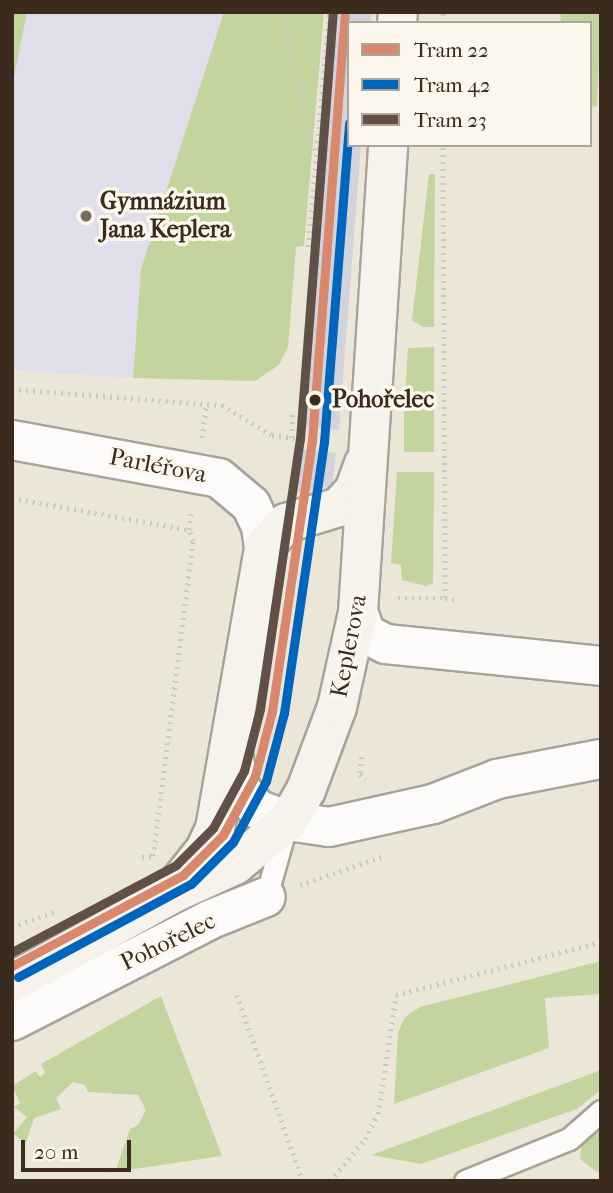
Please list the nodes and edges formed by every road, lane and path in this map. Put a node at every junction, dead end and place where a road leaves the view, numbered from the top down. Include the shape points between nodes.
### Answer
1 (282, 12) edge
2 (329, 12) edge
3 (388, 147) edge
4 (443, 147) edge
5 (315, 159) junction
6 (308, 247) dead end
7 (12, 389) edge
8 (206, 404) junction
9 (293, 411) dead end
10 (291, 438) junction
11 (301, 439) dead end
12 (12, 440) edge
13 (201, 445) dead end
14 (365, 461) junction
15 (12, 498) edge
16 (264, 547) junction
17 (393, 597) dead end
18 (445, 598) junction
19 (456, 600) dead end
20 (358, 612) junction
21 (601, 666) edge
22 (232, 748) junction
23 (362, 755) dead end
24 (601, 760) edge
25 (371, 780) dead end
26 (288, 821) junction
27 (393, 853) dead end
28 (142, 858) dead end
29 (266, 897) junction
30 (163, 899) junction
31 (601, 942) edge
32 (49, 960) junction
33 (12, 968) edge
34 (12, 982) edge
35 (237, 995) dead end
36 (12, 1021) edge
37 (601, 1111) edge
38 (303, 1181) edge
39 (330, 1181) edge
40 (465, 1181) edge

1 - 5 path
2 - 5 path
3 - 14 main road, Keplerova
4 - 18 path
5 - 6 path
7 - 8 path
8 - 10 path via 222,405 272,435
8 - 13 path
9 - 10 path
10 - 11 path
12 - 16 street, Parléřova via 219,478 251,505
14 - 16 main road, Keplerova via 358,484 339,507 286,523
14 - 20 main road, Keplerova via 365,550
15 - 28 path via 189,530 193,541 153,856
16 - 22 main road
17 - 18 path
18 - 19 path
20 - 21 street via 366,634 386,644
20 - 26 main road, Keplerova via 327,738
22 - 26 street via 234,771 249,801
22 - 30 main road via 215,829 186,877
23 - 25 path via 360,774
24 - 26 street via 497,779 433,804 351,825
26 - 29 lane
26 - 30 main road via 235,865
27 - 29 path
29 - 36 street, Pohořelec via 209,920
30 - 32 main road
31 - 39 path via 396,995 378,1114 365,1139
32 - 33 main road
32 - 34 main road
35 - 38 path
37 - 40 lane via 569,1139

